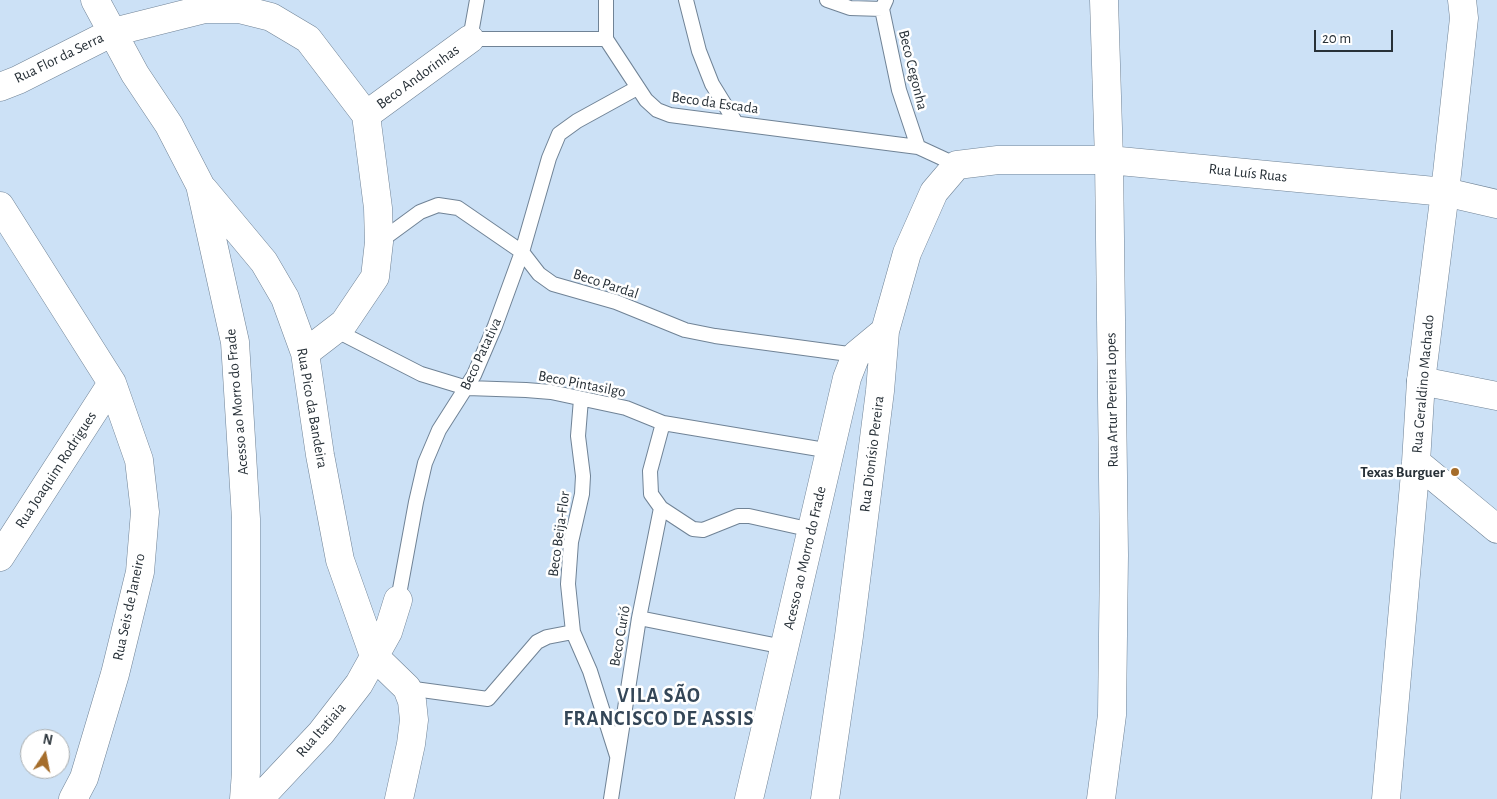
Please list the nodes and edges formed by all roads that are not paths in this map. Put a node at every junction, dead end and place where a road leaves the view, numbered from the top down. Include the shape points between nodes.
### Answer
1 (95, 0) edge
2 (477, 0) edge
3 (606, 0) edge
4 (686, 0) edge
5 (827, 0) edge
6 (1104, 0) edge
7 (1462, 0) edge
8 (884, 5) edge
9 (113, 32) junction
10 (470, 39) junction
11 (606, 39) junction
12 (0, 86) edge
13 (637, 88) junction
14 (366, 115) junction
15 (736, 123) junction
16 (918, 147) junction
17 (1109, 160) junction
18 (957, 165) junction
19 (200, 185) junction
20 (1445, 192) junction
21 (1497, 204) edge
22 (0, 206) edge
23 (379, 242) junction
24 (522, 252) junction
25 (335, 330) junction
26 (885, 330) junction
27 (305, 353) junction
28 (856, 356) junction
29 (1421, 381) junction
30 (112, 383) junction
31 (467, 388) junction
32 (1497, 396) edge
33 (581, 399) junction
34 (663, 423) junction
35 (830, 451) junction
36 (1416, 462) junction
37 (661, 508) junction
38 (1497, 529) edge
39 (812, 530) junction
40 (0, 557) edge
41 (398, 600) joint
42 (639, 618) junction
43 (573, 632) junction
44 (784, 647) junction
45 (374, 656) junction
46 (407, 688) junction
47 (617, 756) junction
48 (73, 799) edge
49 (244, 799) edge
50 (259, 799) edge
51 (399, 799) edge
52 (611, 799) edge
53 (748, 799) edge
54 (825, 799) edge
55 (1102, 799) edge
56 (1386, 799) edge

1 - 9 street, Rua Flor da Serra
2 - 10 lane
3 - 11 lane
4 - 15 lane via 699,51 712,84
5 - 8 lane via 850,8
6 - 17 street, Rua Artur Pereira Lopes
7 - 20 street, Rua Geraldino Machado via 1464,18
8 - 16 lane, Beco Cegonha via 899,90
9 - 12 street, Rua Flor da Serra
9 - 14 street, Beco Andorinhas via 205,9 239,9 271,17 308,39
9 - 19 street, Acesso ao Morro do Frade via 135,74 169,125
10 - 11 lane
10 - 14 street, Beco Andorinhas
11 - 13 lane, Beco da Escada
13 - 15 lane, Beco da Escada via 657,110 670,115
13 - 24 lane, Beco Patativa via 576,121 559,134
14 - 23 street
15 - 16 lane, Beco da Escada
16 - 18 lane, Beco da Escada
17 - 18 street, Rua Luís Ruas via 998,160
17 - 20 street, Rua Luís Ruas
17 - 55 street, Rua Artur Pereira Lopes via 1113,705
18 - 26 street, Rua Dionísio Pereira via 934,192 907,254
19 - 27 street, Rua Pico da Bandeira via 264,262 286,298
19 - 49 street, Acesso ao Morro do Frade via 235,342 246,519
20 - 21 street, Rua Luís Ruas
20 - 29 street, Rua Geraldino Machado
22 - 30 street, Rua Seis de Janeiro
23 - 24 lane, Beco Pardal via 420,212 438,205 458,208
23 - 25 street via 374,277 344,323
24 - 28 lane, Beco Pardal via 538,274 553,284 616,302 685,330
24 - 31 lane, Beco Patativa via 495,326
25 - 27 street
25 - 31 lane, Beco Pintasilgo via 421,374
26 - 28 street, Acesso ao Morro do Frade
26 - 54 street, Rua Dionísio Pereira via 849,636
27 - 45 street, Rua Pico da Bandeira via 340,560
28 - 35 street, Acesso ao Morro do Frade via 847,378
29 - 32 street
29 - 36 street, Rua Geraldino Machado
30 - 40 street, Rua Joaquim Rodrigues
30 - 48 street, Rua Seis de Janeiro via 139,460 145,512 140,572 112,684 84,778
31 - 33 lane, Beco Pintasilgo via 551,392
31 - 41 lane, Beco Patativa via 439,430 425,463
33 - 34 lane, Beco Pintasilgo via 626,408
33 - 43 lane, Beco Beija-Flor via 578,436 582,494 571,542 568,584
34 - 35 lane, Beco Pintasilgo
34 - 37 lane via 650,471 651,494
35 - 39 street, Acesso ao Morro do Frade
36 - 38 street
36 - 56 street, Rua Geraldino Machado
37 - 39 lane via 693,528 703,530 738,516
37 - 42 lane, Beco Curió
39 - 44 street, Acesso ao Morro do Frade
41 - 45 street, Beco Patativa via 388,632
42 - 44 lane
42 - 47 lane, Beco Curió
43 - 46 lane via 537,642 488,700
43 - 47 lane, Beco Beija-Flor via 590,671
44 - 53 street, Acesso ao Morro do Frade
45 - 46 street
45 - 50 street, Rua Itatiaia via 359,684 321,733
46 - 51 street via 414,720
47 - 52 lane, Beco Curió

